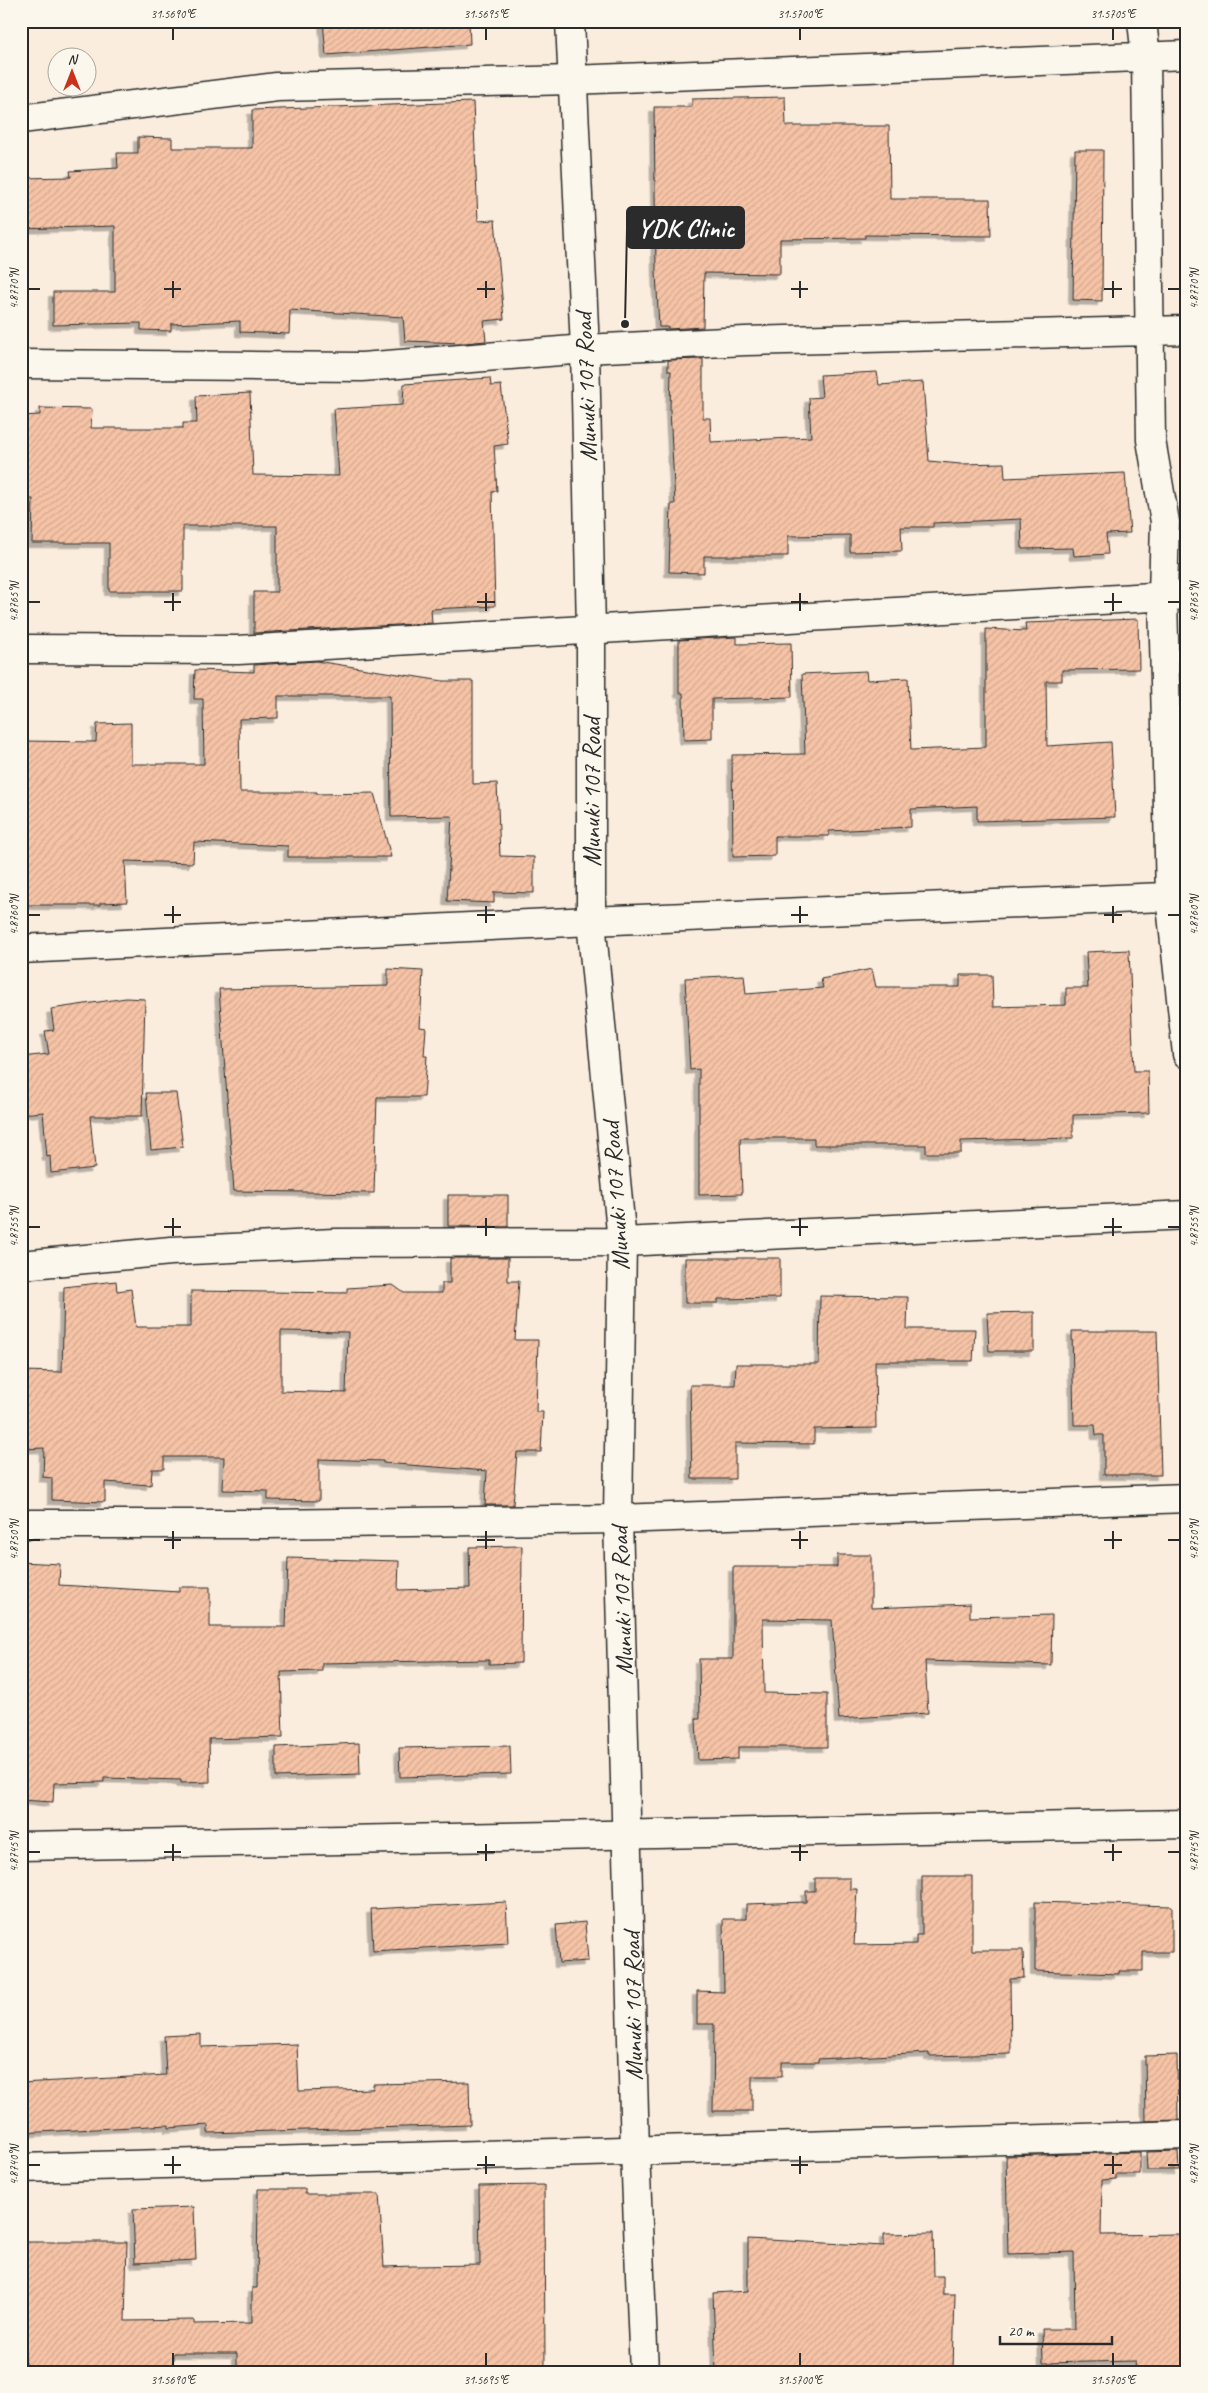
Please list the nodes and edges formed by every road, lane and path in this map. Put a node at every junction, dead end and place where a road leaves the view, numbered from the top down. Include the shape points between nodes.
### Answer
1 (570, 21) edge
2 (1142, 21) edge
3 (1187, 55) edge
4 (1146, 57) junction
5 (572, 80) junction
6 (21, 119) edge
7 (1187, 330) edge
8 (1149, 331) junction
9 (585, 349) junction
10 (21, 364) edge
11 (1175, 595) edge
12 (592, 631) junction
13 (21, 649) edge
14 (1178, 896) edge
15 (591, 921) junction
16 (21, 949) edge
17 (1187, 1054) edge
18 (1187, 1216) edge
19 (622, 1242) junction
20 (21, 1265) edge
21 (1187, 1498) edge
22 (618, 1519) junction
23 (21, 1524) edge
24 (1187, 1824) edge
25 (628, 1834) junction
26 (21, 1846) edge
27 (1187, 2136) edge
28 (635, 2151) junction
29 (21, 2168) edge
30 (644, 2372) edge

1 - 5 street, Munuki 107 Road
2 - 4 street
3 - 4 street
4 - 5 street
4 - 8 street
5 - 6 street via 277,87
5 - 9 street, Munuki 107 Road
7 - 8 street
8 - 9 street via 755,340
8 - 11 street via 1151,440
9 - 10 street via 362,367
9 - 12 street, Munuki 107 Road
11 - 12 street
11 - 14 street
12 - 13 street via 238,650
12 - 15 street, Munuki 107 Road
14 - 15 street
14 - 17 street
15 - 16 street
15 - 19 street, Munuki 107 Road
18 - 19 street
19 - 20 street via 334,1243 171,1251
19 - 22 street, Munuki 107 Road
21 - 22 street
22 - 23 street
22 - 25 street, Munuki 107 Road
24 - 25 street
25 - 26 street
25 - 28 street, Munuki 107 Road
27 - 28 street
28 - 29 street
28 - 30 street, Munuki 107 Road

